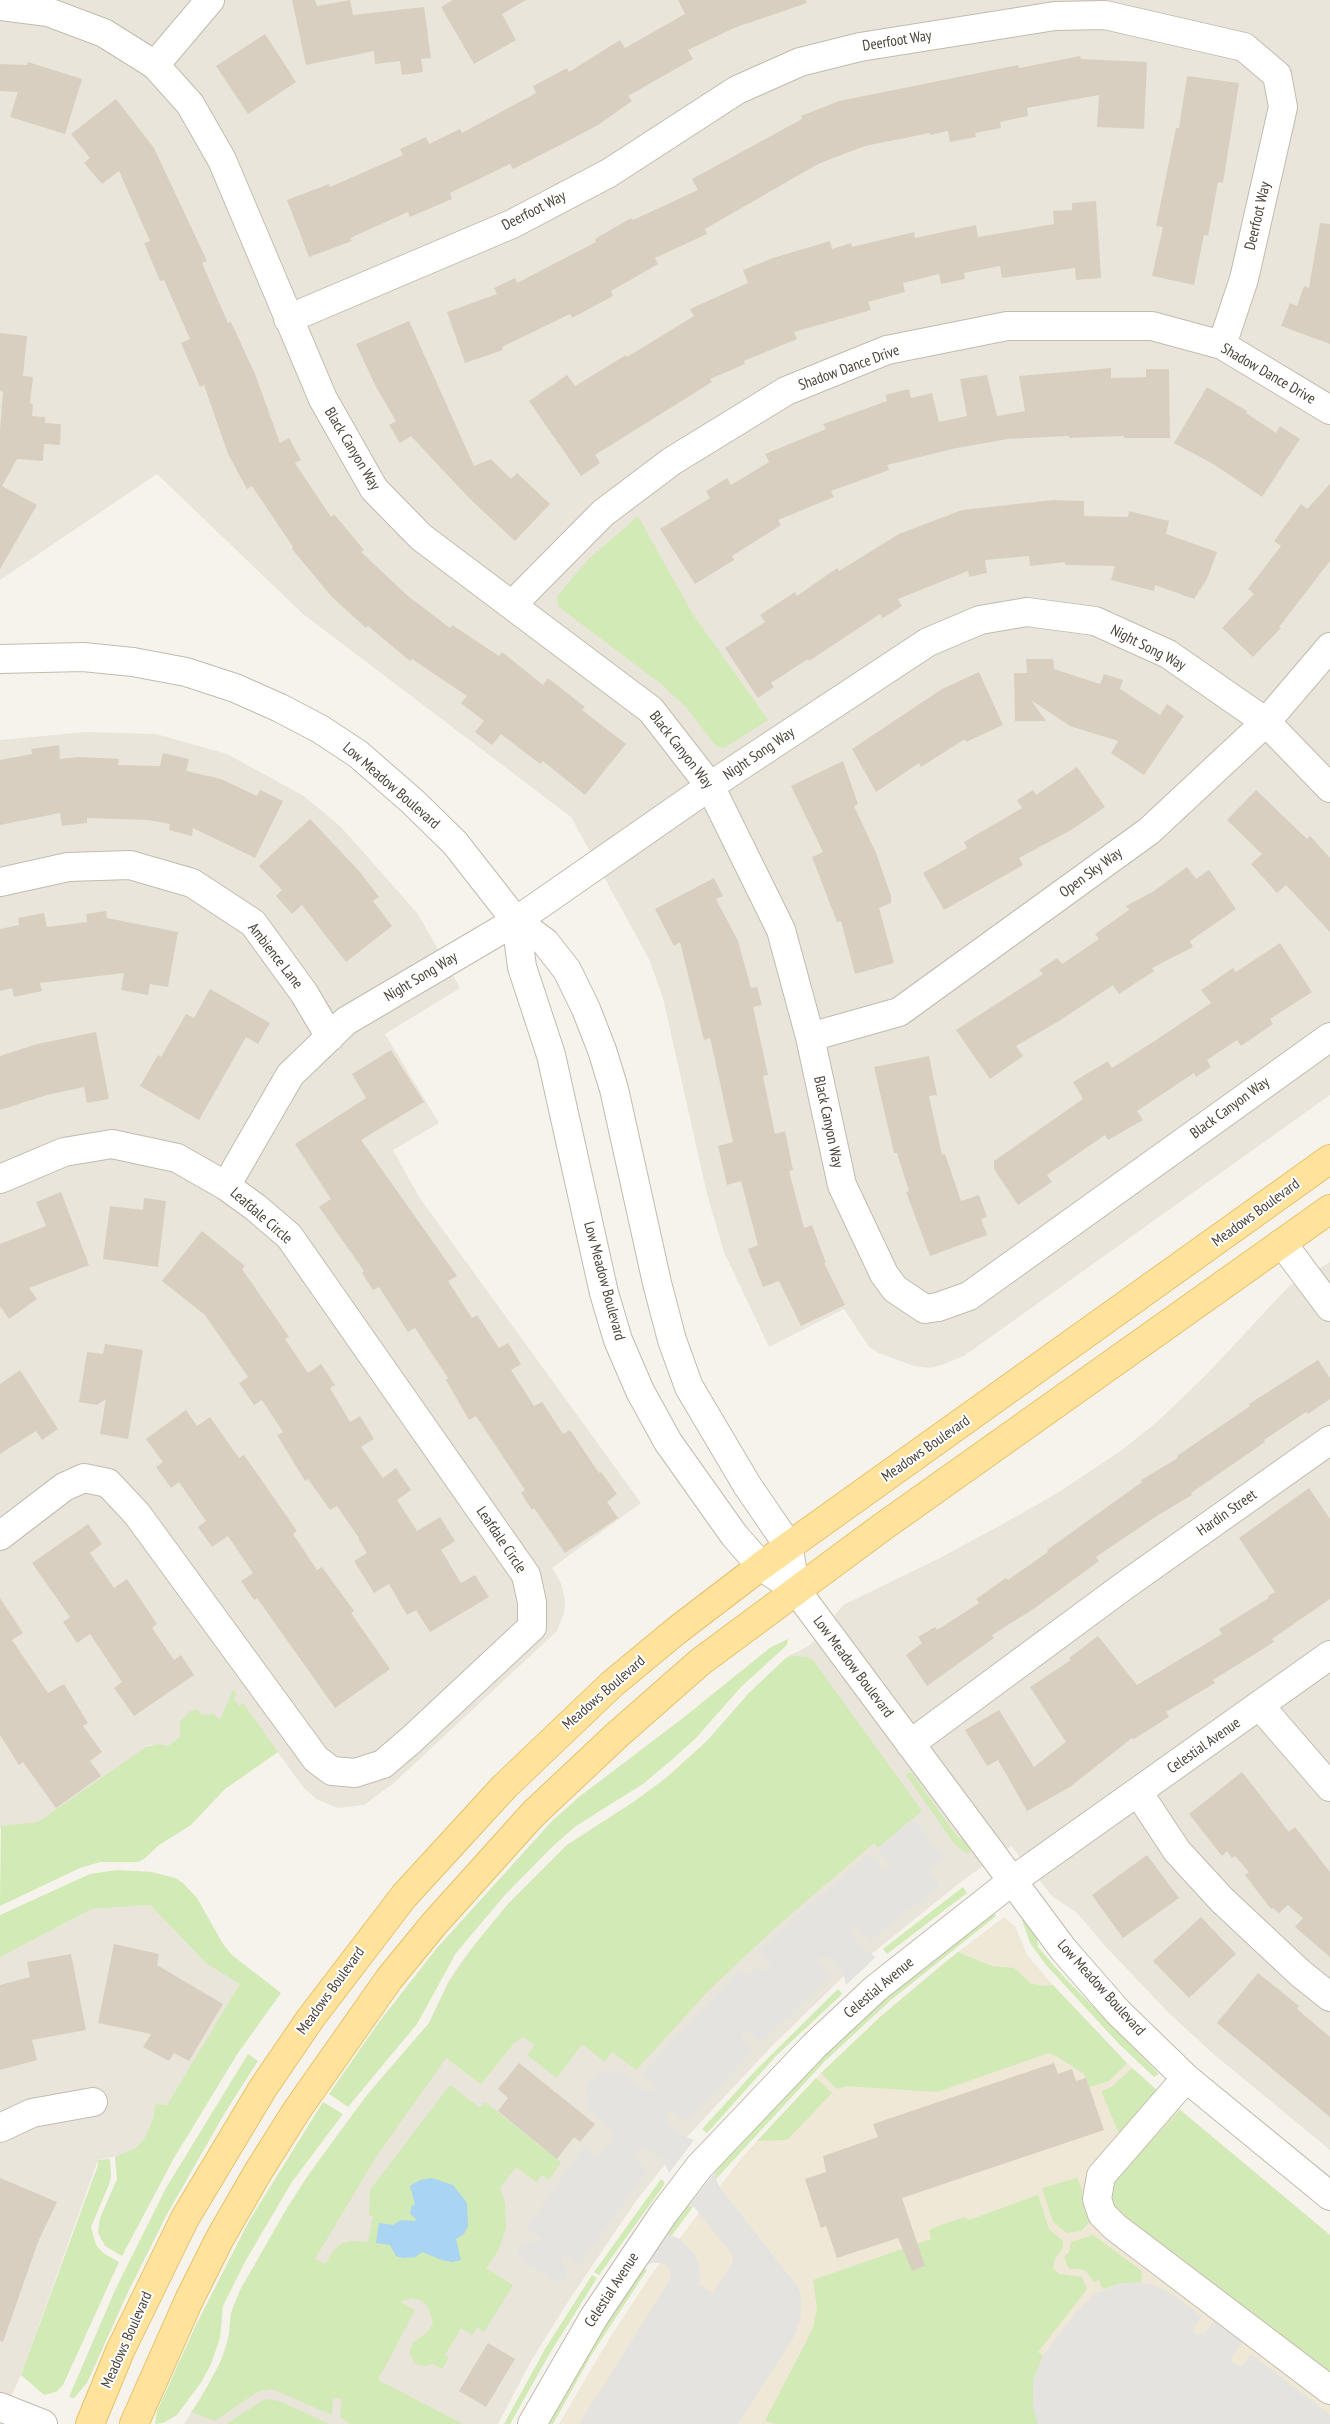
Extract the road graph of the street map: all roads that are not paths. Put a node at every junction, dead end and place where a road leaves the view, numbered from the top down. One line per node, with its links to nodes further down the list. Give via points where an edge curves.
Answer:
1 (210, 0): 3 (street)
2 (0, 6): 3 (street, Black Canyon Way, via 48,12 76,22 104,33)
3 (155, 65): 4 (street, Black Canyon Way, via 190,104 222,160)
4 (288, 319): 5 (street, Deerfoot Way, via 512,224 609,173 737,90 800,62 860,47 1055,16 1106,15 1244,47 1277,75 1283,107 1244,279); 7 (street, Black Canyon Way, via 323,399 374,489 421,537)
5 (1222, 345): 6 (street, Shadow Dance Drive); 7 (street, Shadow Dance Drive, via 1152,326 1007,326 887,350 786,391 672,461 603,513)
6 (1330, 410)
7 (512, 605): 11 (street, Black Canyon Way, via 651,710)
8 (1330, 647): 10 (street, Open Sky Way)
9 (0, 659): 14 (street, Low Meadow Boulevard, via 82,657 133,662 186,672 235,688 280,708 358,754 412,801 455,843)
10 (1266, 722): 11 (street, Night Song Way, via 1168,654 1095,622 1027,612 980,620 928,642); 12 (street, Night Song Way); 16 (street, Open Sky Way, via 1149,831 899,1012)
11 (710, 786): 14 (street, Night Song Way); 16 (street, Black Canyon Way, via 781,930)
12 (1330, 788)
13 (0, 882): 15 (street, Ambience Lane, via 68,867 130,865 192,883 253,923 304,993)
14 (516, 920): 15 (street, Night Song Way, via 346,1021); 26 (street, Low Meadow Boulevard, via 545,942 567,970 586,1009 614,1089 657,1283 689,1387); 27 (street, Low Meadow Boulevard, via 522,967 550,1055 604,1293 618,1340 640,1392 668,1442 734,1535)
15 (330, 1037): 20 (street, Night Song Way, via 290,1075)
16 (810, 1037): 17 (street, Black Canyon Way, via 842,1186 852,1210 895,1289 925,1309 969,1296)
17 (1330, 1037)
18 (1330, 1159): 26 (main road, Meadows Boulevard)
19 (0, 1179): 20 (street, Leafdale Circle, via 64,1152 112,1144 177,1158)
20 (226, 1186): 25 (street, Leafdale Circle, via 289,1236 526,1575 532,1602 532,1627 383,1764 355,1773 332,1771 316,1759 137,1514 108,1483 84,1478 64,1487)
21 (1330, 1209): 22 (main road)
22 (1282, 1243): 23 (street); 28 (main road)
23 (1330, 1307)
24 (1330, 1440): 31 (street, Hardin Street, via 1124,1586)
25 (0, 1536)
26 (788, 1545): 27 (main road, Meadows Boulevard); 28 (street, Low Meadow Boulevard)
27 (761, 1566): 28 (street, Low Meadow Boulevard); 43 (main road, Meadows Boulevard, via 612,1684 559,1734 453,1840 358,1954 263,2088 211,2172 144,2299)
28 (796, 1590): 31 (street, Low Meadow Boulevard); 44 (main road, via 700,1662 586,1763 484,1867 389,1979 258,2172 189,2300)
29 (1330, 1655): 30 (street, Celestial Avenue)
30 (1260, 1706): 32 (street); 33 (street, Celestial Avenue)
31 (910, 1744): 34 (street, Low Meadow Boulevard)
32 (1330, 1787)
33 (1138, 1792): 34 (street, Celestial Avenue); 35 (street, via 1177,1851 1222,1900)
34 (1012, 1881): 36 (street, Low Meadow Boulevard, via 1063,1949 1112,2005); 45 (street, Celestial Avenue, via 868,1995 814,2046 699,2167 645,2238 594,2317)
35 (1330, 1997)
36 (1186, 2078): 39 (street, Low Meadow Boulevard); 40 (street, via 1101,2176 1097,2199 1102,2214)
37 (93, 2102): 38 (street, via 32,2113)
38 (0, 2128)
39 (1330, 2196)
40 (1330, 2390)
41 (0, 2407): 42 (street)
42 (43, 2424)
43 (90, 2424)
44 (134, 2424)
45 (532, 2424)

